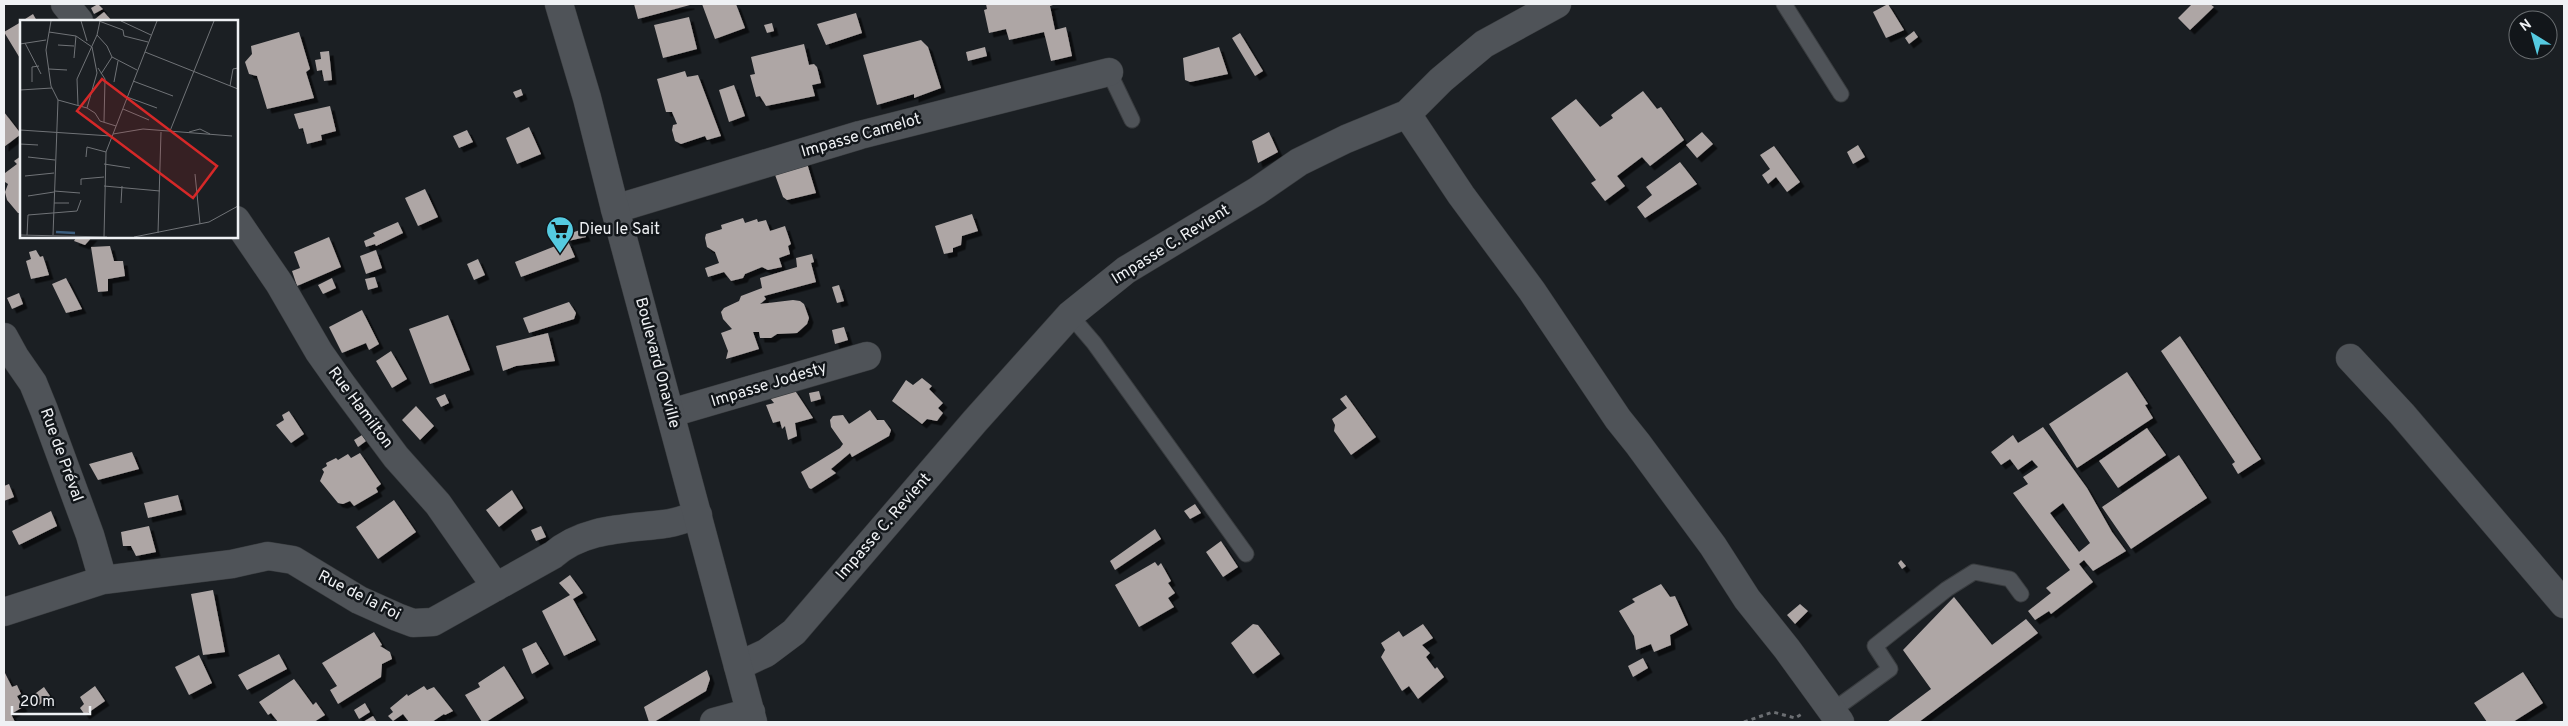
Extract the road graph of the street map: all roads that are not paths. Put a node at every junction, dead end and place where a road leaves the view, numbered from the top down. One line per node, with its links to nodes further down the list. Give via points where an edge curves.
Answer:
1 (65, 4): 6 (street)
2 (559, 4): 11 (street, Boulevard Onaville)
3 (1557, 4): 5 (street, Impasse C. Revient)
4 (1784, 4): 8 (lane)
5 (1526, 11): 9 (street, Impasse C. Revient, via 1441,80)
6 (78, 20)
7 (1109, 72): 10 (lane); 11 (street, Impasse Camelot, via 860,134)
8 (1840, 94)
9 (1407, 114): 13 (street, Impasse C. Revient, via 1299,162 1126,270); 26 (street, via 1618,419)
10 (1132, 120)
11 (615, 209): 17 (street, Boulevard Onaville)
12 (238, 223): 21 (street, Rue Hamilton, via 279,282 342,386 396,457 438,504)
13 (1070, 315): 19 (lane, via 1094,343); 25 (street, Impasse C. Revient, via 794,632 766,653)
14 (4, 337): 20 (street, Rue de Préval, via 33,383 44,410)
15 (867, 356): 17 (street, Impasse Jodesty)
16 (2350, 358): 23 (street)
17 (671, 413): 18 (street, Boulevard Onaville)
18 (698, 515): 21 (street, Rue de la Foi, via 667,524 586,535); 25 (street, Boulevard Onaville)
19 (1246, 554)
20 (103, 580): 21 (street, Rue de la Foi, via 224,565 268,556 285,558 359,600 414,623 433,622); 24 (street, Rue de la Foi)
21 (496, 587)
22 (2021, 594): 26 (lane, via 2010,579 1974,572 1947,589 1875,646 1890,669)
23 (2564, 604)
24 (4, 612)
25 (738, 666): 27 (street, Boulevard Onaville)
26 (1832, 712)
27 (752, 717): 28 (street)
28 (714, 722)

